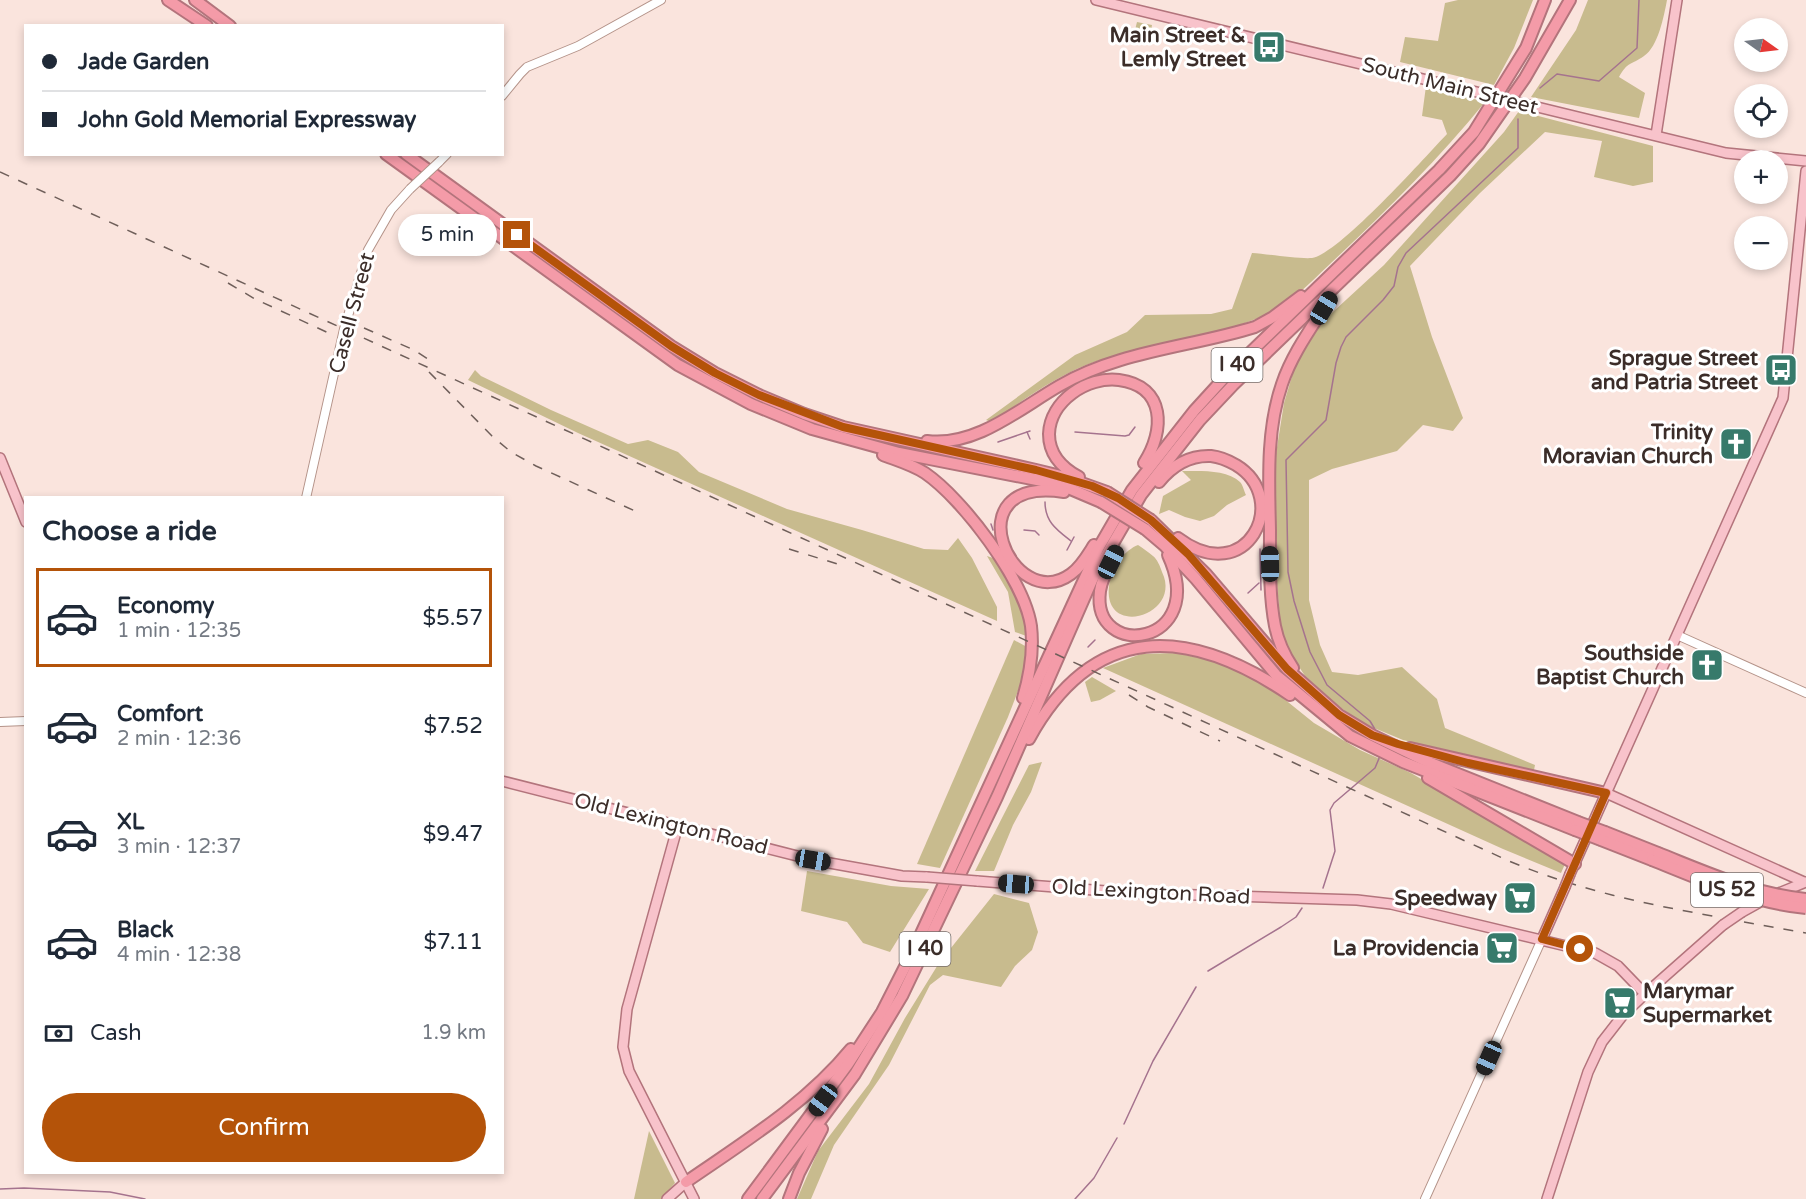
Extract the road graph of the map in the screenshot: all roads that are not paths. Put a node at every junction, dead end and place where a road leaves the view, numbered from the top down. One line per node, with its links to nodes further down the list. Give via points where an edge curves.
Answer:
1 (170, 0): 10 (highway)
2 (195, 0): 11 (highway)
3 (201, 0): 12 (highway)
4 (662, 0): 14 (street, via 578,46 527,68)
5 (1096, 0): 15 (main road, South Main Street, bridge)
6 (1545, 0): 21 (highway, I 40, via 1526,48 1474,132)
7 (1561, 0): 13 (highway, I 40)
8 (1570, 0): 13 (highway)
9 (1677, 0): 15 (main road)
10 (205, 24)
11 (227, 24)
12 (228, 24)
13 (1540, 50): 22 (highway, I 40, via 1479,144)
14 (504, 94)
15 (1656, 135): 19 (main road, South Main Street, via 1726,153)
16 (389, 156): 23 (highway, via 678,365 751,404)
17 (409, 156): 24 (highway, via 618,309 706,368 804,414)
18 (445, 156): 28 (street, Casell Street, bridge, via 391,210 373,237 344,329)
19 (1806, 162)
20 (1806, 171): 34 (main road, via 1783,398)
21 (1355, 253): 24 (highway, via 1255,327 1092,369 1000,423 968,436 931,441); 27 (highway, I 40, via 1225,378 1170,439)
22 (1335, 288): 27 (highway, I 40, via 1207,413); 35 (highway, via 1288,368 1275,412 1269,472 1270,587 1275,629 1286,657)
23 (812, 429): 26 (highway, via 899,453); 40 (highway, via 924,472 949,493 1001,560 1024,603 1033,643 1031,667)
24 (875, 434): 26 (highway, via 1036,470)
25 (0, 458): 29 (main road)
26 (1091, 491): 27 (highway, via 1054,455 1051,421 1061,403 1074,392 1097,382 1120,381 1147,394 1158,419 1155,442 1134,478); 30 (highway, bridge, via 1101,502); 30 (highway, bridge, via 1107,492); 31 (highway, via 1081,497 1048,491 1030,493 1014,500 1000,526 1006,554 1029,576 1042,581 1056,580 1073,573)
27 (1138, 491): 30 (highway, via 1156,486 1180,463 1216,457 1245,471 1256,486 1261,506 1254,535 1226,554 1196,550 1159,523); 31 (highway, I 40); 32 (highway, I 40)
28 (306, 496)
29 (24, 517)
30 (1148, 524): 33 (highway); 35 (highway, via 1188,554)
31 (1107, 532): 40 (highway, I 40)
32 (1118, 536): 33 (highway, via 1117,549 1101,585 1100,603 1109,623 1126,635 1156,630 1173,609 1177,579); 45 (highway, I 40, via 1093,579)
33 (1165, 546): 39 (highway, US 52, via 1276,675)
34 (1677, 635): 36 (street); 44 (main road)
35 (1305, 686): 41 (highway, via 1339,715)
36 (1806, 693)
37 (24, 721): 38 (street)
38 (0, 722)
39 (1340, 729): 42 (highway, US 52); 45 (highway, via 1267,679 1221,657 1169,646 1125,650 1091,665 1057,697)
40 (1013, 732): 55 (highway, I 40)
41 (1398, 747): 44 (highway); 47 (highway, US 52)
42 (1403, 762): 47 (highway, US 52); 49 (highway)
43 (504, 782): 46 (main road, Old Lexington Road)
44 (1606, 793): 49 (main road); 50 (main road)
45 (997, 797): 56 (highway, I 40, via 902,996)
46 (678, 825): 53 (main road, Old Lexington Road, bridge, via 813,860 902,876 1132,893 1369,901); 57 (main road, via 627,1010 623,1047 629,1071)
47 (1577, 826): 48 (highway, US 52, bridge)
48 (1655, 857): 51 (highway, US 52, bridge, via 1771,894); 52 (highway, US 52, bridge, via 1750,897)
49 (1573, 869): 53 (main road, bridge)
50 (1805, 882): 54 (main road, bridge, via 1742,912)
51 (1806, 899)
52 (1806, 908)
53 (1542, 939): 54 (main road, Old Lexington Road, via 1604,957); 63 (street)
54 (1645, 994): 64 (main road, via 1615,1024 1594,1058)
55 (882, 1012): 57 (highway, via 819,1085); 60 (highway, I 40, via 828,1093)
56 (841, 1094): 61 (highway, I 40); 62 (highway)
57 (686, 1182): 58 (main road); 59 (main road)
58 (667, 1199)
59 (694, 1199)
60 (748, 1199)
61 (762, 1199)
62 (789, 1199)
63 (1425, 1199)
64 (1547, 1199)

